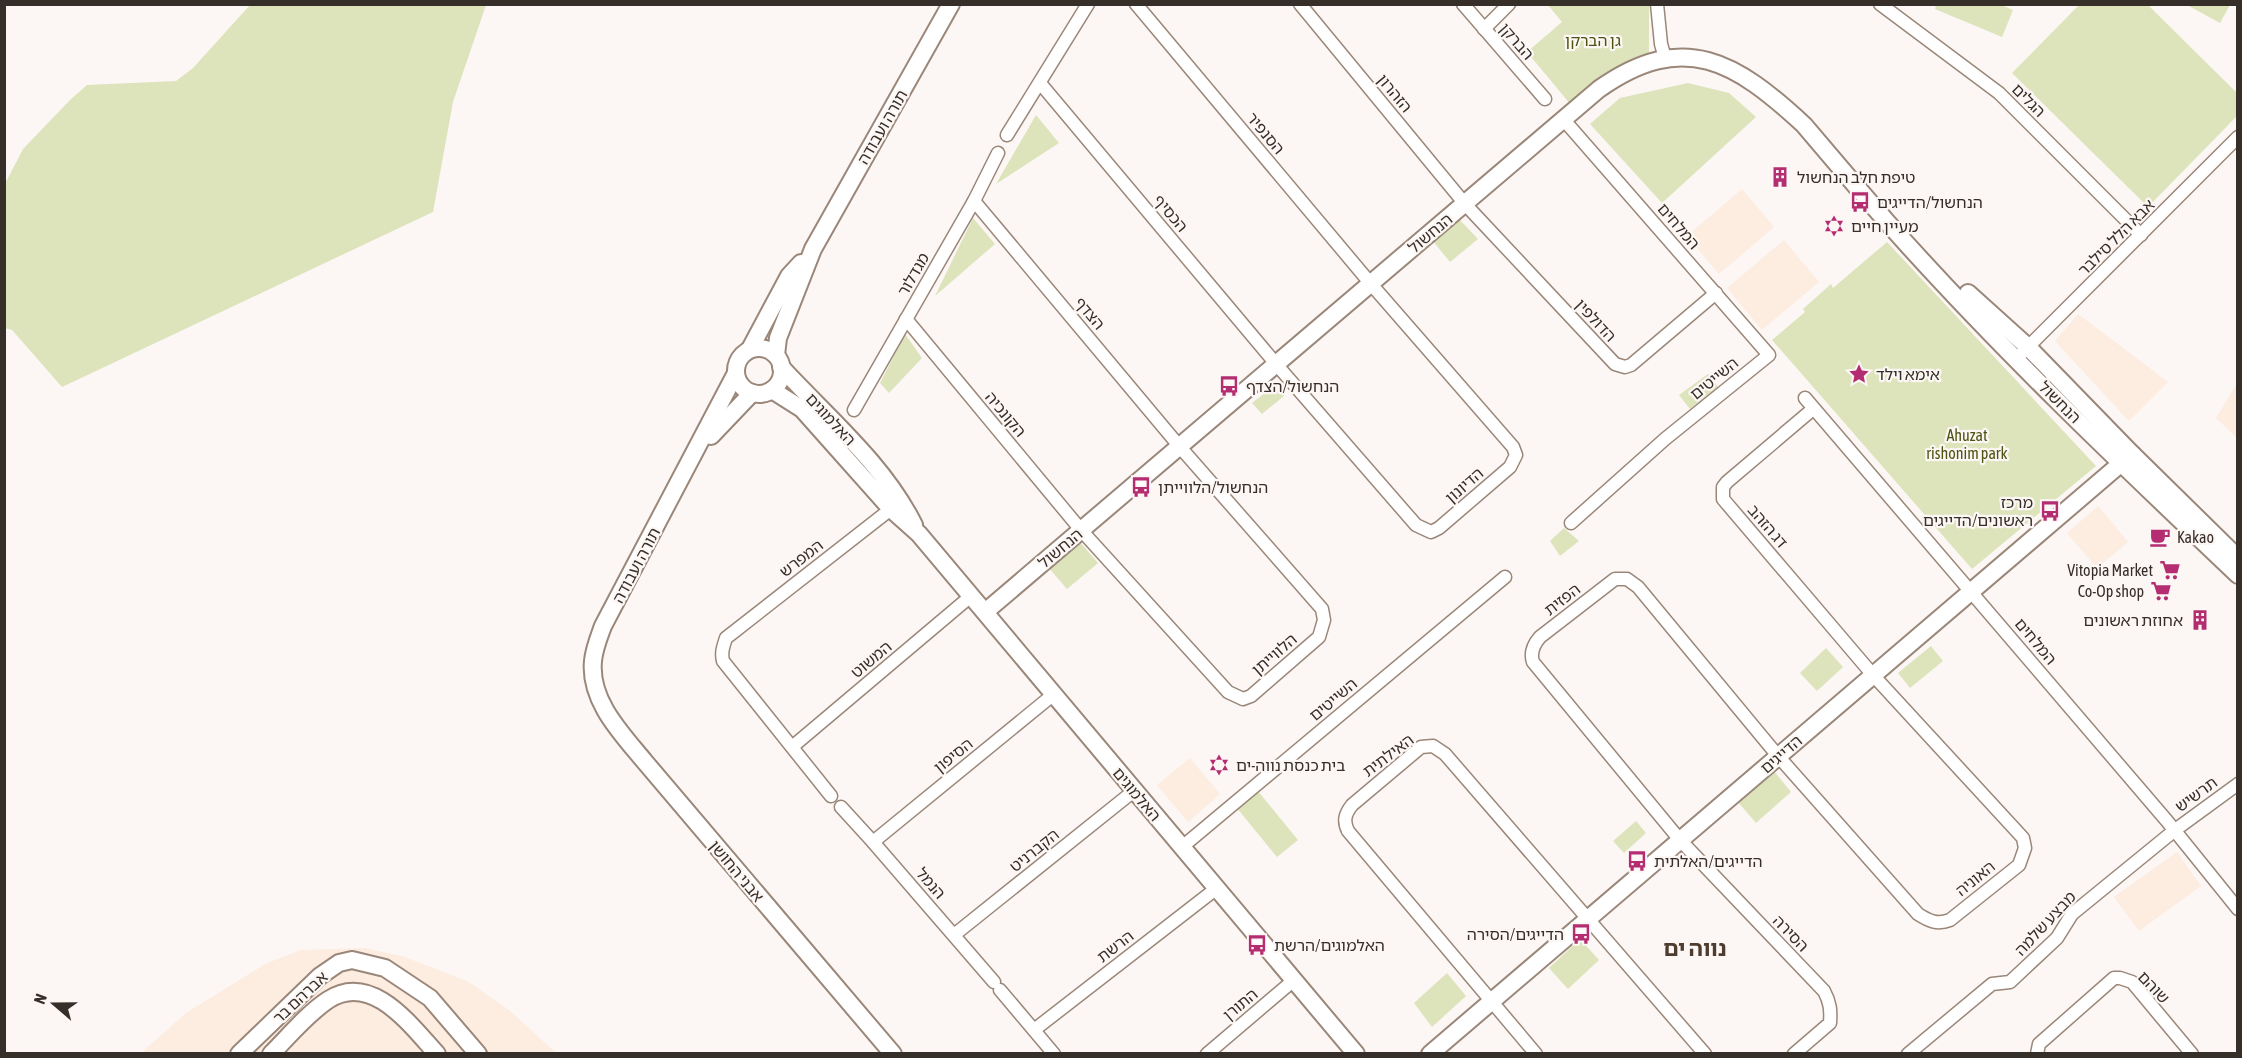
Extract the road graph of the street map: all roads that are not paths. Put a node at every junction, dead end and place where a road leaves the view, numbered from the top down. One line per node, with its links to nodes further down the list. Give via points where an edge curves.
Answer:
1 (951, 4): 20 (street, תורה ועבודה)
2 (1088, 4): 11 (street)
3 (1136, 4): 21 (street, הסנפיר)
4 (1300, 4): 18 (street, הזהרון)
5 (1463, 4): 9 (street, הברקן)
6 (1509, 4): 9 (street)
7 (1657, 4): 10 (street)
8 (1880, 4): 19 (street, הגלים, via 1999,93)
9 (1484, 29): 12 (street, הברקן)
10 (1665, 58): 13 (street, הנחשול, via 1618,76); 25 (street, הנחשול, via 1703,60 1740,74 1788,111 1888,223)
11 (1040, 83): 14 (street); 28 (street, הכסיף)
12 (1545, 99)
13 (1564, 120): 18 (street, הנחשול); 22 (street, המלחים)
14 (1007, 135)
15 (2238, 137): 19 (street, אבא הלל סילבר)
16 (998, 153): 17 (street, מגדלור)
17 (974, 201): 23 (street, מגדלור); 35 (street, הצדף)
18 (1465, 204): 21 (street, הנחשול); 22 (street, הדולפין, via 1620,367 1631,365)
19 (2141, 235): 25 (street, אבא הלל סילבר)
20 (813, 249): 24 (street, תורה ועבודה, via 789,276); 27 (street, תורה ועבודה, via 778,338)
21 (1371, 284): 28 (street, הנחשול); 28 (street, הדיונון, via 1516,455 1510,467 1439,528 1431,532 1416,525)
22 (1716, 293): 26 (street, המלחים)
23 (906, 319): 34 (street, מגדלור); 40 (street, הקונכיה)
24 (750, 350): 27 (street, via 764,348); 29 (street, via 738,360)
25 (2023, 353): 37 (street, הנחשול)
26 (1769, 355): 39 (street, השייטים)
27 (779, 361): 30 (street, via 780,380); 38 (street, האלמוגים, via 843,429)
28 (1276, 364): 35 (street, הנחשול)
29 (735, 375): 31 (street, via 741,386); 36 (street, תורה ועבודה)
30 (772, 390): 31 (street); 38 (street, האלמוגים, via 802,410)
31 (752, 393): 36 (street, תורה ועבודה)
32 (1805, 398): 33 (street, המלחים)
33 (1813, 409): 44 (street, המלחים); 47 (street, דג הזהב, via 1727,482 1721,493)
34 (854, 410)
35 (1180, 447): 40 (street, הנחשול); 40 (street, הלווייתן, via 1322,609 1324,620 1318,637 1251,696 1243,699 1228,692)
36 (695, 455): 48 (street, תורה ועבודה, via 603,626 592,663)
37 (2127, 459): 41 (street, הנחשול); 42 (street, הנחשול); 44 (street, הדייגים)
38 (897, 505): 45 (street, האלמוגים); 50 (street, המפרש, via 726,638 723,661)
39 (1571, 523)
40 (1082, 530): 46 (street, הנחשול)
41 (2238, 558)
42 (2238, 575)
43 (1505, 577): 59 (street, השייטים)
44 (1971, 591): 47 (street, הדייגים); 56 (street, המלחים)
45 (971, 596): 46 (street, האלמוגים); 50 (street, המשוט)
46 (985, 612): 49 (street, האלמוגים)
47 (1873, 675): 51 (street, הדייגים); 51 (street, האוניה, via 2023,838 2025,848 2019,865 1950,920 1941,924 1930,921 1918,914)
48 (595, 681): 71 (street, אבני החושן, via 598,698 612,721)
49 (1054, 694): 53 (street, האלמוגים); 58 (street, הסיפון)
50 (792, 747): 54 (street)
51 (1778, 756): 57 (street, הדייגים); 57 (street, הפזית, via 1633,582 1615,579 1540,637 1535,642 1533,662)
52 (2238, 784): 56 (street, תרשיש)
53 (1135, 790): 59 (street, האלמוגים); 63 (street, הקברניט)
54 (831, 796)
55 (841, 807): 58 (street, הנמל)
56 (2175, 830): 61 (street, המלחים); 79 (street, מבצע שלמה, via 2072,914 2057,938 2010,982 1992,984)
57 (1680, 840): 62 (street, הדייגים); 78 (street, הסירה, via 1829,999 1830,1023)
58 (873, 842): 63 (street, הנמל)
59 (1182, 847): 60 (street, האלמוגים)
60 (1217, 888): 64 (street, האלמוגים); 66 (street, הרשת)
61 (2238, 909)
62 (1587, 919): 65 (street, הדייגים); 65 (street, האילתית, via 1433,746 1421,747 1352,805 1345,818 1348,831); 77 (street)
63 (954, 935): 66 (street, הנמל)
64 (1294, 980): 73 (street, התורן); 74 (street, האלמוגים)
65 (1490, 1002): 75 (street, הדייגים); 76 (street)
66 (1034, 1030): 72 (street, הנמל)
67 (239, 1053): 70 (street, אברהם בר, via 320,976 339,963 352,960 385,968 430,998)
68 (271, 1053): 69 (street, אברהם בר, via 330,998 349,993 375,997 392,1006)
69 (437, 1053)
70 (478, 1053)
71 (893, 1053)
72 (1054, 1053)
73 (1207, 1053)
74 (1356, 1053)
75 (1430, 1053)
76 (1536, 1053)
77 (1705, 1053)
78 (1794, 1053)
79 (1908, 1053)
80 (2037, 1053): 81 (street, שוהם, via 2039,1044 2114,978 2132,982)
81 (2192, 1053)

